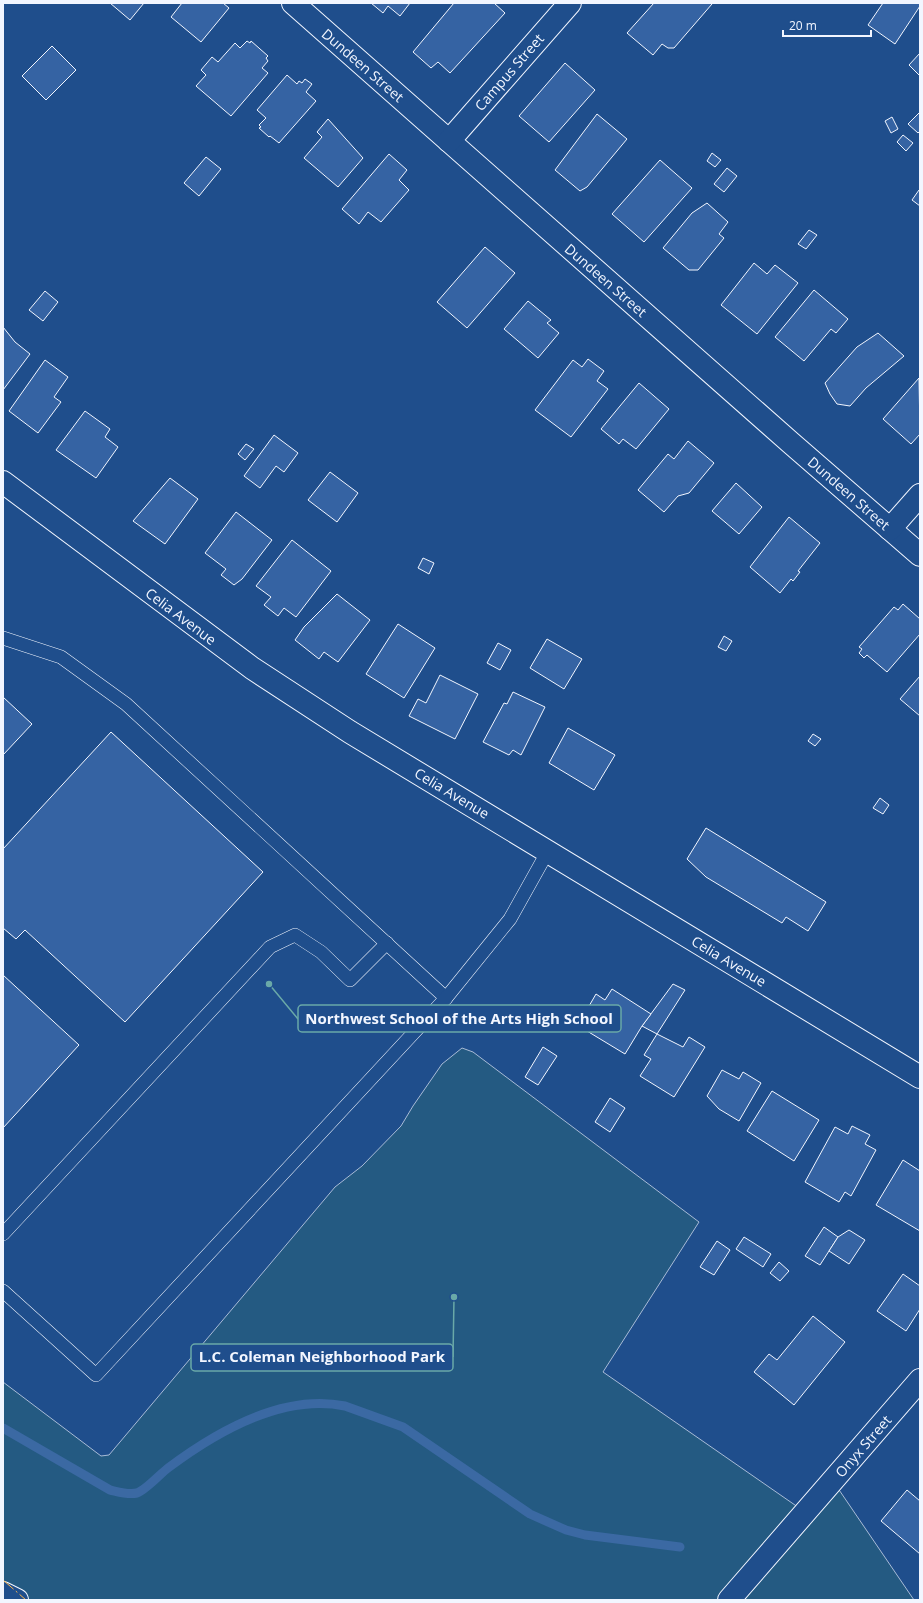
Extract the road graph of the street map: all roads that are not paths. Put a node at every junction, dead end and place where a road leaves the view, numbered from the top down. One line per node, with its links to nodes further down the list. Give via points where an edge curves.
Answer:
1 (293, 3): 3 (street, Dundeen Street)
2 (570, 3): 3 (street, Campus Street)
3 (449, 141): 6 (street, Dundeen Street)
4 (3, 482): 9 (street, Celia Avenue, via 252,668 350,732)
5 (920, 495): 6 (street)
6 (890, 529): 7 (street, Dundeen Street)
7 (920, 555)
8 (3, 638): 10 (lane, via 61,657 126,704)
9 (548, 851): 11 (lane, via 510,919); 12 (street, Celia Avenue)
10 (387, 943): 11 (lane); 13 (lane, via 350,980 321,952 295,935 270,947)
11 (446, 998): 14 (lane, via 96,1375)
12 (920, 1077)
13 (3, 1234)
14 (3, 1291)
15 (920, 1380): 18 (street, Onyx Street)
16 (3, 1593): 17 (street)
17 (17, 1600)
18 (729, 1600)

